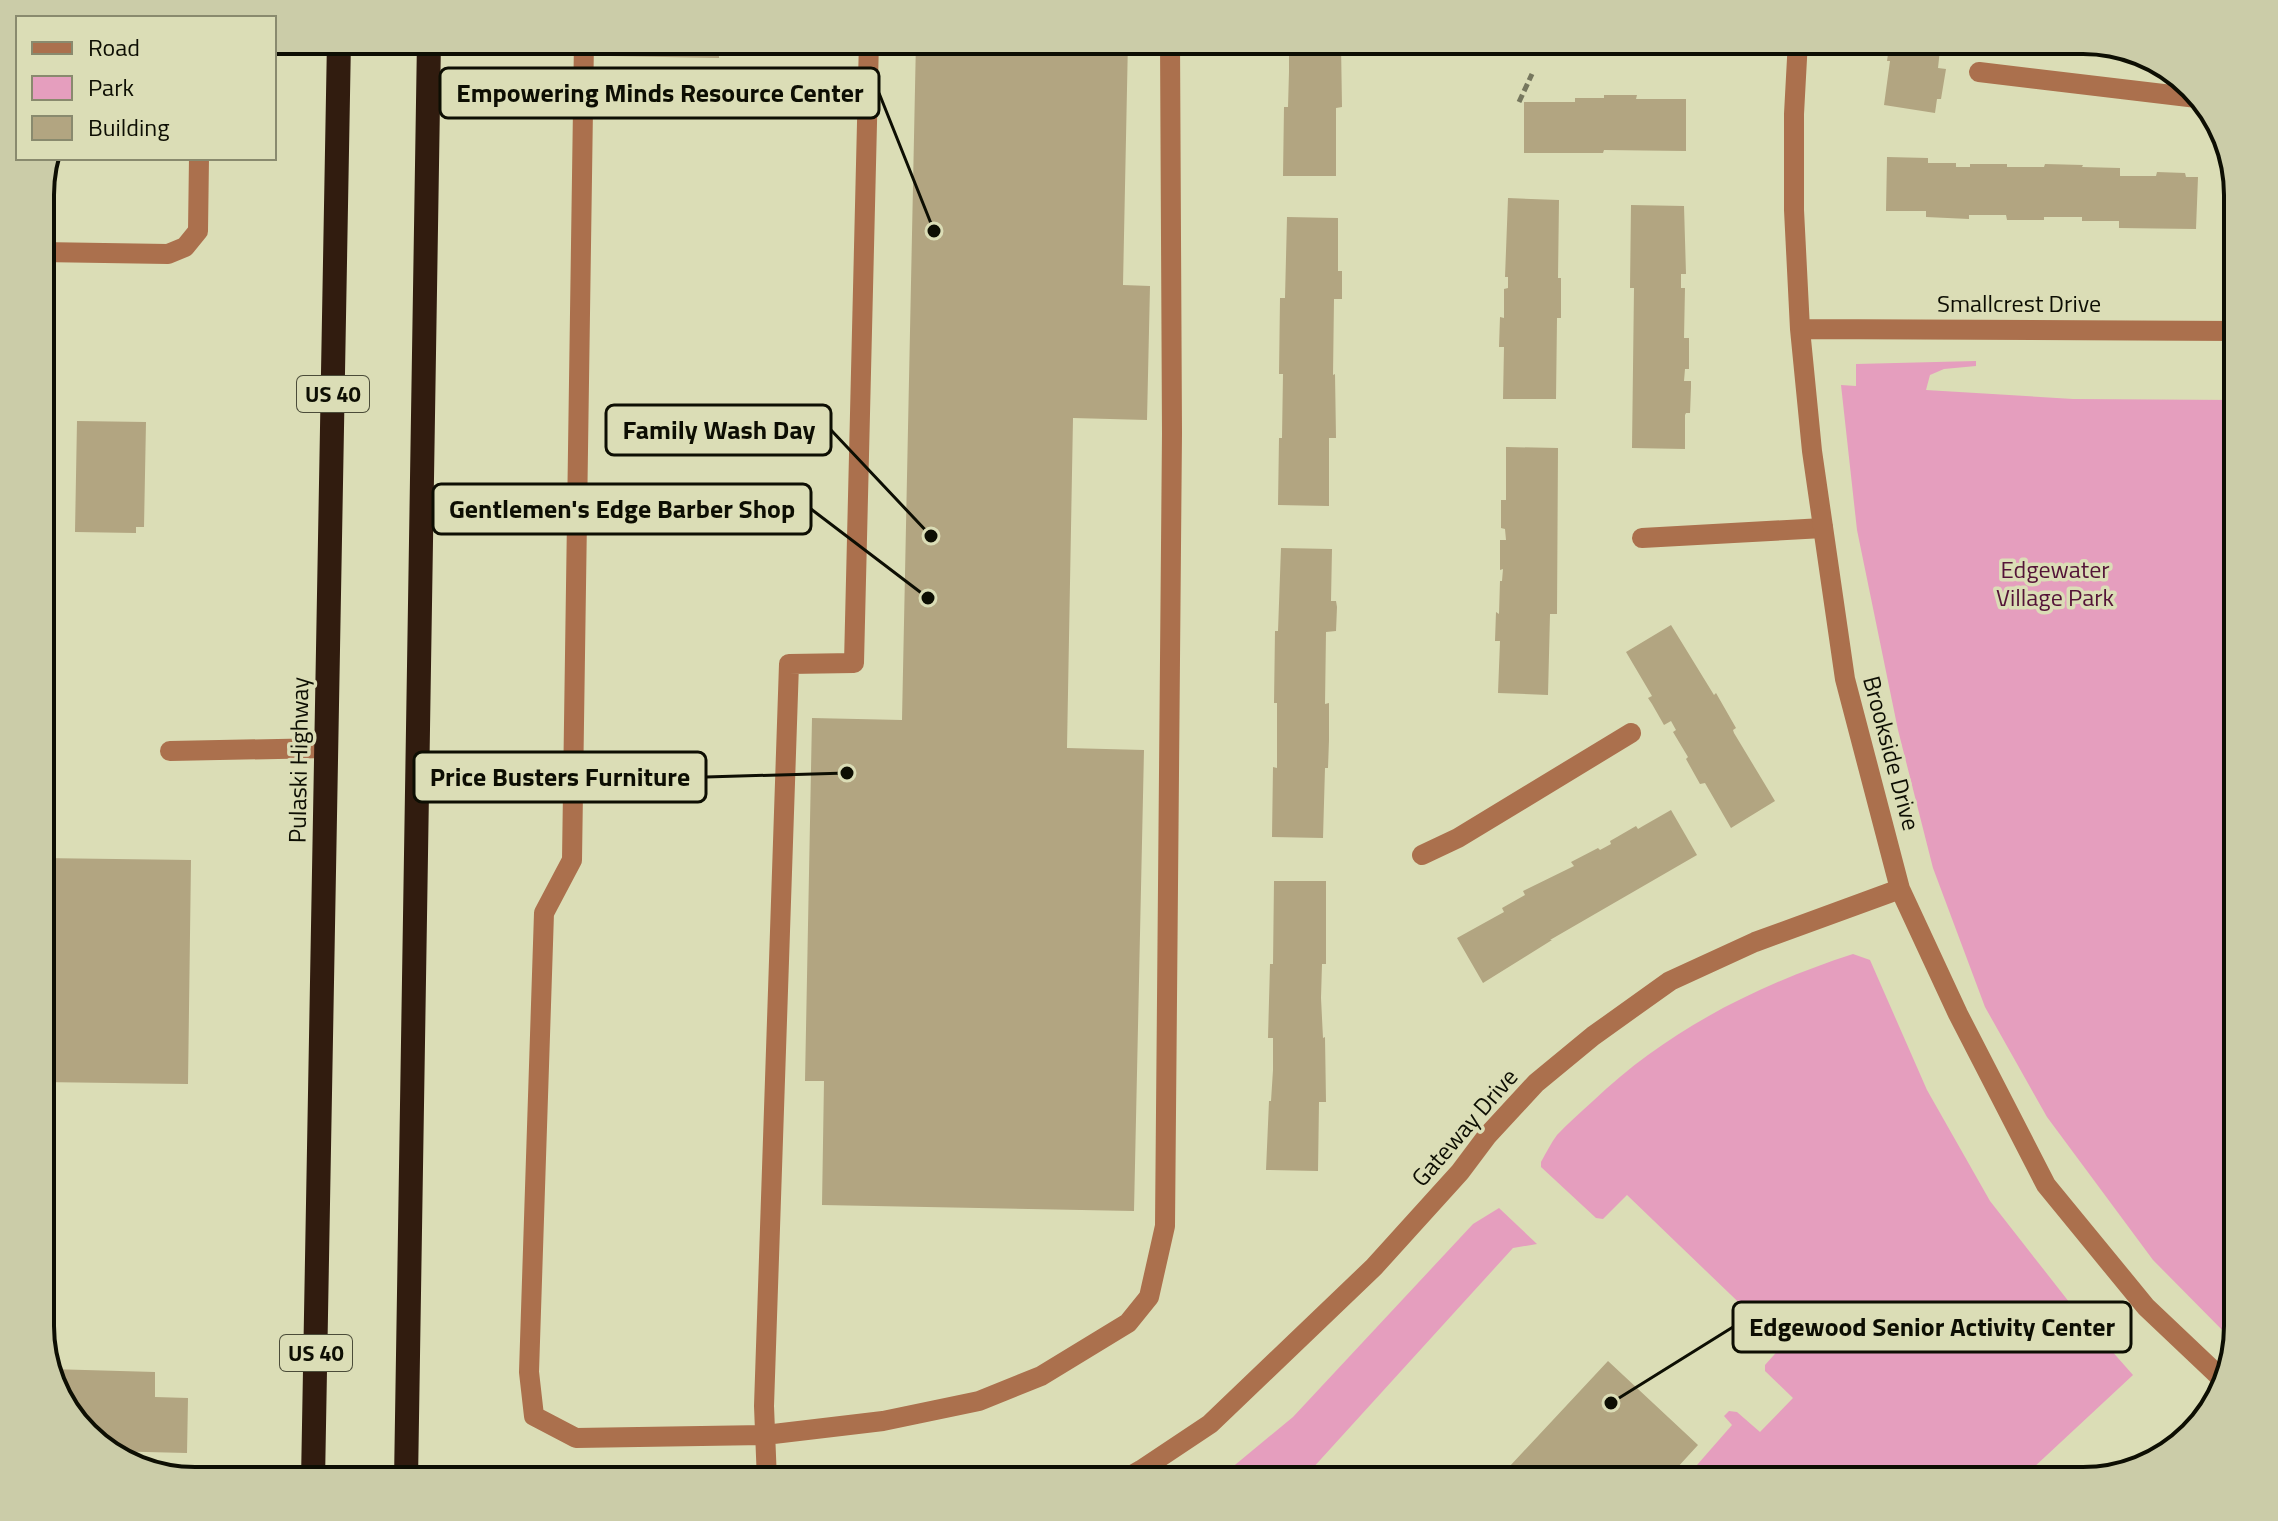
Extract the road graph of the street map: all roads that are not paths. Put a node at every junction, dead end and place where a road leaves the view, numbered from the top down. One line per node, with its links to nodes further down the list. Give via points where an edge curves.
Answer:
1 (339, 54): 16 (highway, Pulaski Highway / US 40)
2 (429, 54): 23 (highway)
3 (584, 54): 21 (street, via 572,860 544,913 529,1372 534,1416 576,1438)
4 (869, 54): 21 (street, via 854,663 789,664)
5 (1170, 54): 21 (street, via 1165,1226 1149,1297 1128,1323 1041,1376 979,1401 883,1421)
6 (1797, 54): 11 (street, Brookside Drive, via 1794,210)
7 (1979, 72): 8 (street)
8 (2183, 96)
9 (199, 160): 10 (street, via 198,231 185,247 168,254)
10 (54, 252)
11 (1800, 329): 12 (street, Smallcrest Drive); 13 (street, Brookside Drive)
12 (2224, 331)
13 (1823, 528): 14 (street); 19 (street, Brookside Drive, via 1845,679)
14 (1642, 538)
15 (1631, 733): 18 (street)
16 (326, 748): 17 (street); 22 (highway, Pulaski Highway / US 40)
17 (170, 751)
18 (1422, 855)
19 (1900, 889): 20 (street, Brookside Drive, via 2046,1185 2146,1307); 25 (street, Gateway Drive, via 1755,942 1670,981 1593,1036 1536,1083 1374,1267 1210,1424)
20 (2216, 1373)
21 (765, 1435): 24 (street)
22 (313, 1467)
23 (406, 1467)
24 (766, 1467)
25 (1146, 1467)

